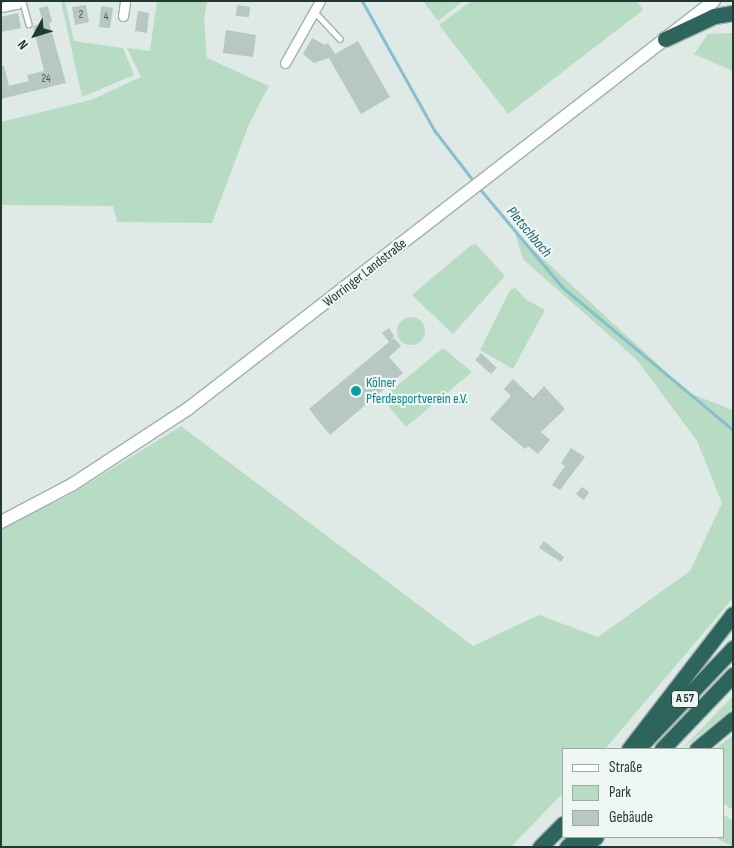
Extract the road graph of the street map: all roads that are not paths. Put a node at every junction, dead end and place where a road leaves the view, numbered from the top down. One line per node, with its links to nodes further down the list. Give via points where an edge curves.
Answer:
1 (125, 1): 8 (street)
2 (320, 1): 6 (street)
3 (714, 1): 11 (main road, Worringer Landstraße)
4 (21, 2): 5 (street); 9 (lane)
5 (1, 7)
6 (314, 11): 10 (lane); 12 (street)
7 (733, 13): 11 (highway, via 714,16)
8 (123, 16)
9 (29, 24)
10 (340, 39)
11 (665, 39): 13 (main road, Worringer Landstraße, via 189,408 73,484)
12 (285, 63)
13 (1, 522)
14 (733, 614): 18 (highway)
15 (733, 648): 19 (highway, A 57)
16 (733, 676): 20 (highway, A 57)
17 (733, 719): 21 (highway)
18 (631, 748)
19 (637, 748)
20 (663, 748)
21 (698, 748)
22 (562, 825): 25 (highway)
23 (576, 838): 26 (highway)
24 (595, 838): 27 (highway)
25 (540, 847)
26 (567, 847)
27 (583, 847)

